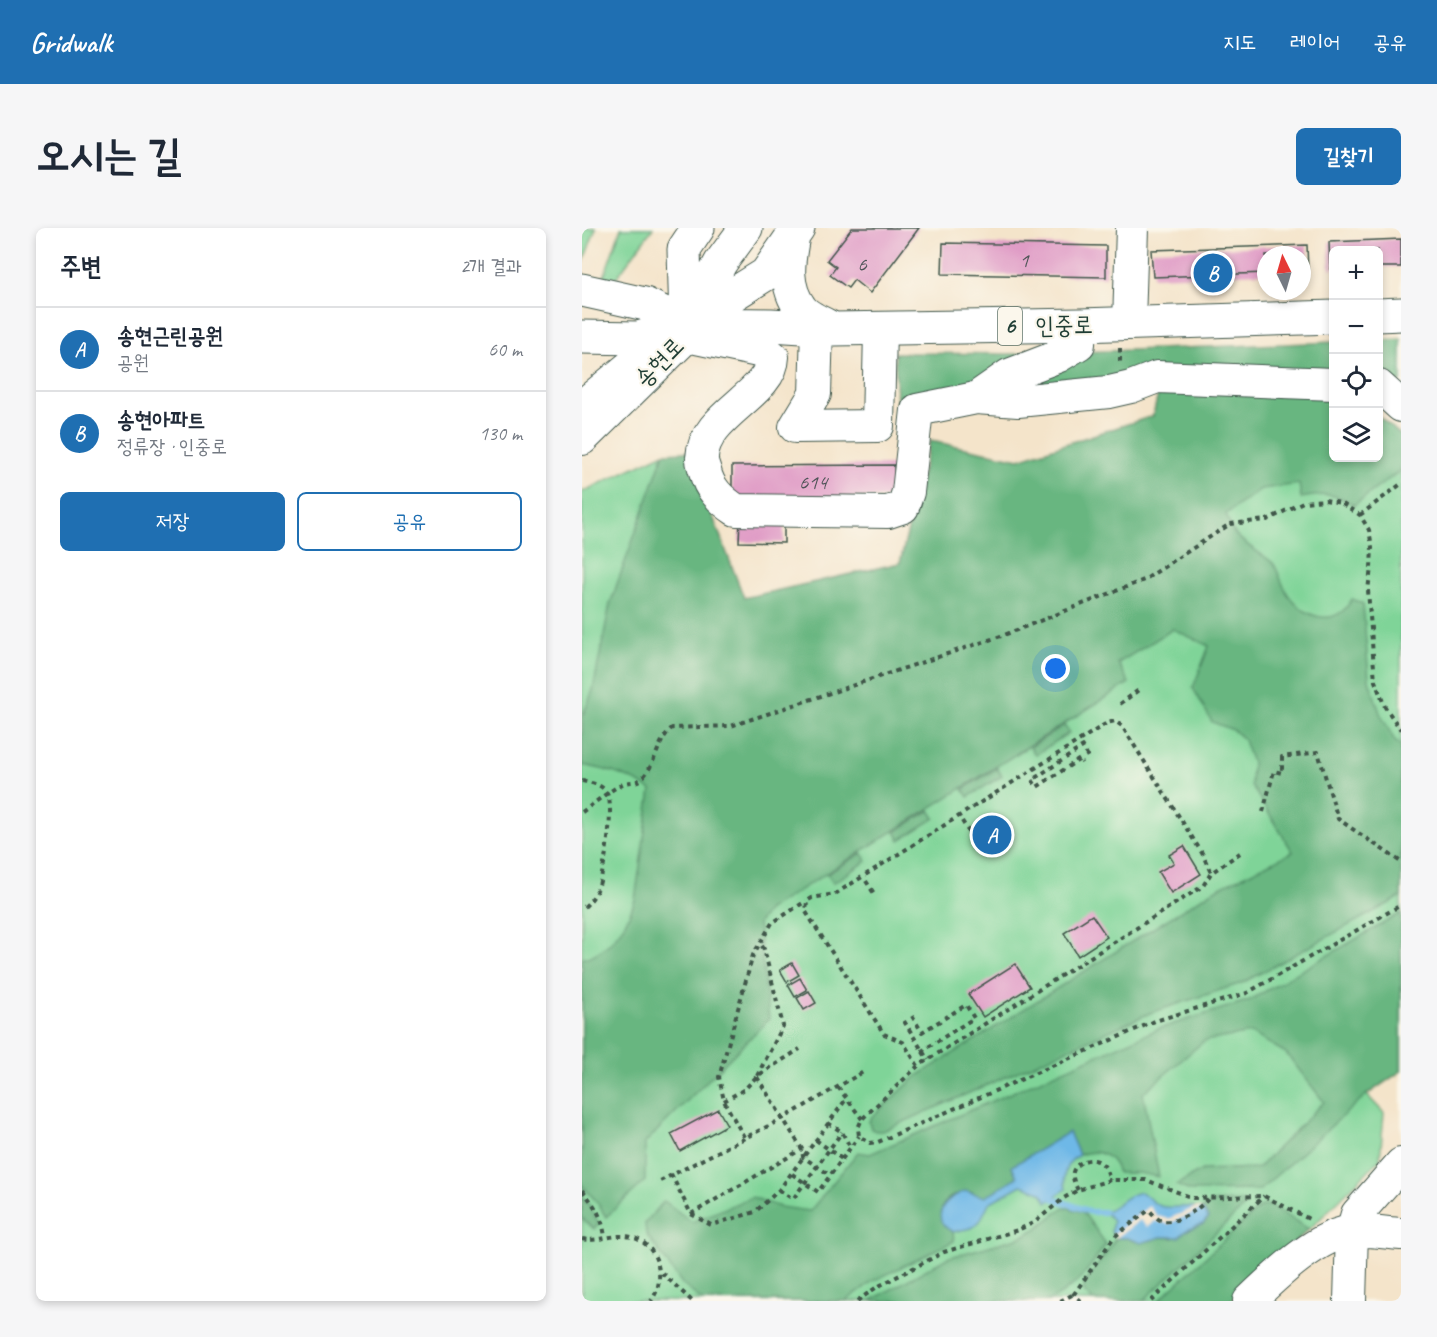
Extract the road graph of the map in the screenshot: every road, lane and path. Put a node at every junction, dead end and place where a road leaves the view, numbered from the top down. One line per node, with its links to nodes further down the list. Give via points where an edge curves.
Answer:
1 (698, 228): 13 (main road, via 684,249)
2 (746, 228): 13 (main road, via 721,262)
3 (1132, 228): 9 (street)
4 (796, 231): 12 (main road, via 787,264 790,286 802,311); 13 (main road, via 766,274)
5 (582, 290): 13 (main road, 인중로 / 6, via 645,304)
6 (1401, 314): 7 (main road)
7 (1383, 315)
8 (1329, 317): 9 (main road, 인중로 / 6)
9 (1129, 323): 10 (main road, 인중로 / 6)
10 (1080, 325): 11 (main road, 인중로 / 6); 19 (street, via 1079,344 1009,375)
11 (880, 328): 12 (main road, 인중로 / 6); 12 (street, via 878,426 795,427 815,394)
12 (826, 329): 13 (main road, 인중로 / 6, via 771,325)
13 (687, 330): 14 (main road, 인중로 / 6, via 638,338); 19 (street, via 773,357 765,379 720,421 702,458 706,478 719,499 736,510 888,512 903,507 917,410); 20 (street, 송현로, via 658,343); 22 (street, 송현로)
14 (582, 337)
15 (1329, 384): 19 (street, via 1157,377 1109,392 1018,401)
16 (1383, 387): 17 (street)
17 (1401, 389)
18 (1383, 390): 21 (street)
19 (976, 398)
20 (582, 406)
21 (1401, 406)
22 (582, 439)
23 (1401, 484): 24 (path)
24 (1360, 515): 27 (path, via 1369,530 1372,547 1368,590 1375,681 1385,707); 33 (path, via 1341,503 1325,500 1303,502 1267,520 1230,524 1144,580 1004,635 731,726 672,728 661,740 655,758 639,782 625,783)
25 (1140, 689): 26 (path)
26 (1120, 704)
27 (1401, 730)
28 (1081, 745): 30 (path)
29 (1074, 750): 31 (path, via 1032,780 1037,787 1080,759)
30 (1089, 759)
31 (1082, 763)
32 (582, 781): 33 (path, via 603,788)
33 (608, 794): 34 (path); 45 (path, via 611,809 600,883)
34 (582, 812)
35 (1263, 812): 39 (path, via 1274,771 1282,773 1282,757 1318,752 1338,819)
36 (962, 820): 37 (path)
37 (970, 834)
38 (1240, 853): 40 (path)
39 (1401, 862)
40 (1211, 873): 43 (path, via 1122,726 1115,722 1107,723 835,894); 51 (path, via 1203,886)
41 (866, 881): 42 (path)
42 (875, 895)
43 (807, 901): 46 (path, via 772,922); 52 (path, via 806,912 884,1034 903,1042)
44 (1401, 905): 62 (path, via 1247,993 1155,1021 878,1142 870,1143)
45 (582, 907)
46 (760, 943): 54 (path, via 783,1026); 57 (path, via 753,955 719,1077)
47 (912, 1016): 50 (path, via 922,1032 966,1005 974,1018)
48 (904, 1022): 50 (path)
49 (800, 1049): 54 (path)
50 (922, 1051): 51 (path)
51 (928, 1060): 52 (path)
52 (918, 1066): 59 (path)
53 (865, 1071): 55 (path)
54 (757, 1077): 57 (path); 58 (path)
55 (838, 1087): 56 (path); 58 (path)
56 (846, 1098): 59 (path); 60 (path)
57 (724, 1101): 63 (path)
58 (782, 1119): 63 (path); 66 (path)
59 (862, 1119): 62 (path)
60 (828, 1123): 61 (path); 64 (path)
61 (842, 1132): 65 (path); 67 (path)
62 (859, 1136): 65 (path)
63 (744, 1137): 73 (path)
64 (816, 1140): 67 (path); 68 (path)
65 (850, 1147): 69 (path)
66 (802, 1149): 68 (path); 83 (path)
67 (829, 1149): 69 (path); 71 (path)
68 (803, 1157): 71 (path); 72 (path)
69 (842, 1159): 74 (path)
70 (1401, 1164): 84 (street, via 1357,1214)
71 (817, 1166): 74 (path); 77 (path)
72 (791, 1173): 77 (path); 78 (path)
73 (671, 1174): 76 (path); 83 (path)
74 (830, 1175): 77 (path, via 818,1192)
75 (1110, 1180): 79 (path); 79 (path, via 1102,1164 1086,1161 1073,1172); 82 (path, via 1146,1180 1193,1198)
76 (660, 1181)
77 (805, 1183): 78 (path, via 793,1199)
78 (779, 1190): 83 (path, via 754,1212 711,1225)
79 (1078, 1190): 92 (path, via 1035,1222 944,1252)
80 (582, 1191): 86 (path, via 603,1220)
81 (1264, 1196): 82 (path); 84 (path, via 1316,1223); 95 (path)
82 (1209, 1198): 89 (path, via 1199,1208 1168,1221 1157,1219 1149,1210 1114,1236)
83 (692, 1214)
84 (1352, 1231): 85 (street); 96 (street, via 1310,1250); 97 (street)
85 (1401, 1234)
86 (605, 1238): 87 (path); 88 (path, via 637,1238 658,1262)
87 (582, 1239)
88 (661, 1273): 90 (path); 91 (path)
89 (1074, 1294): 93 (path); 94 (path)
90 (651, 1301)
91 (693, 1301)
92 (857, 1301)
93 (1060, 1301)
94 (1081, 1301)
95 (1151, 1301)
96 (1249, 1301)
97 (1350, 1301)

